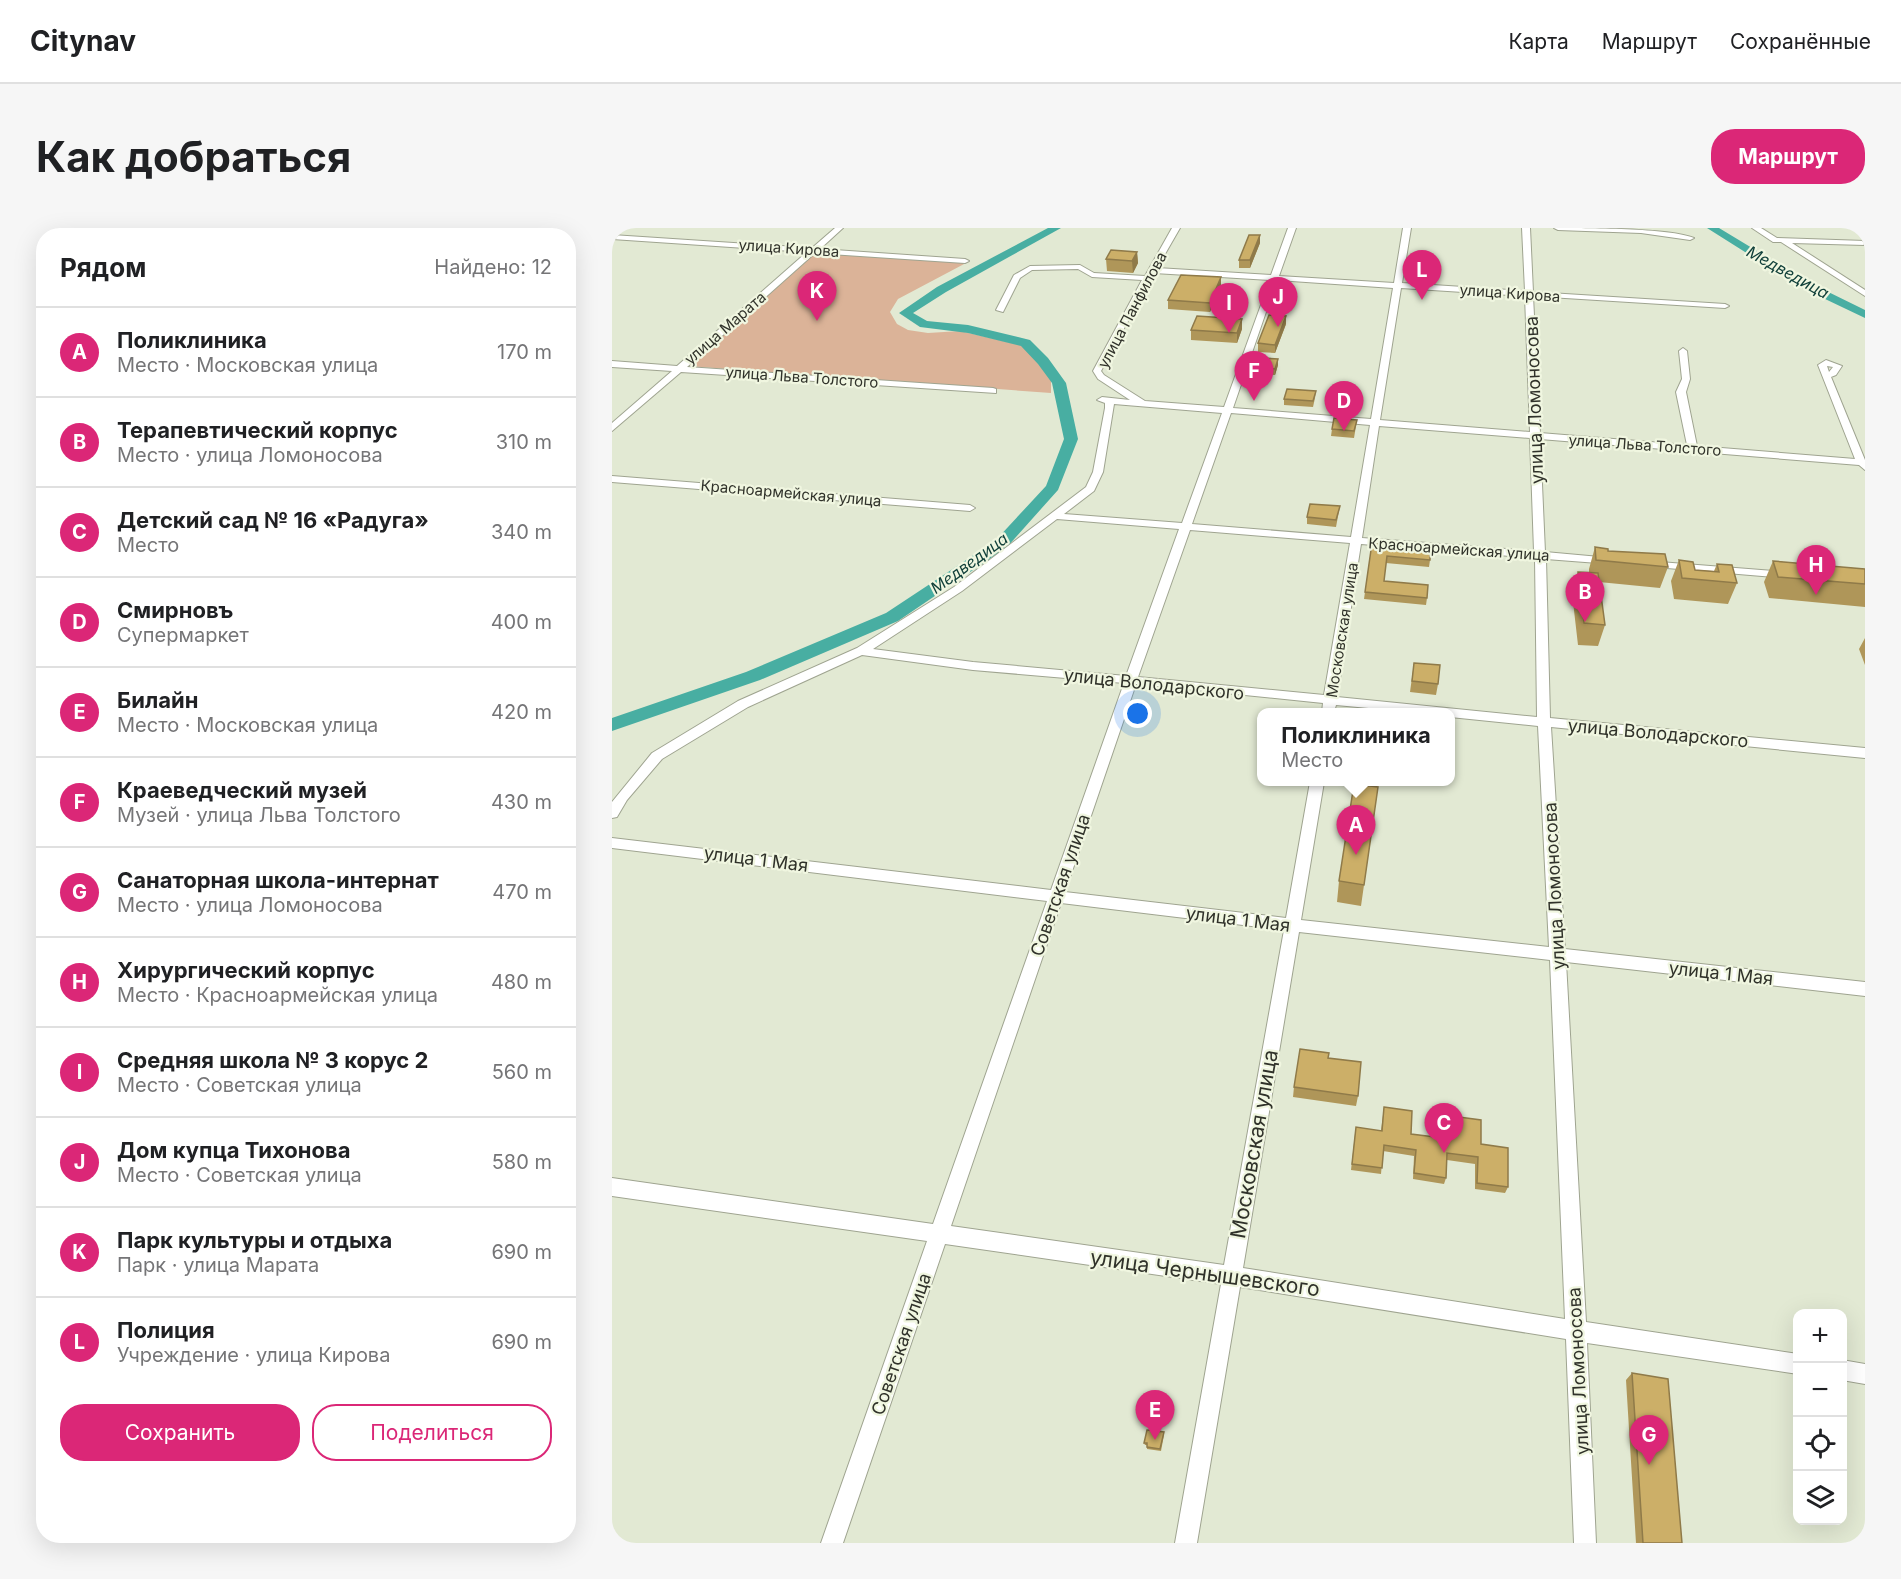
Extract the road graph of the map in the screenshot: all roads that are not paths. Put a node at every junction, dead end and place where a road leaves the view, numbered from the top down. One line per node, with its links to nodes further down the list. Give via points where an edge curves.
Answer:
1 (839, 228): 14 (street, улица Марата)
2 (1176, 228): 16 (street, улица Панфилова)
3 (1292, 228): 17 (street, Советская улица)
4 (1407, 228): 18 (street, Московская улица)
5 (1526, 228): 20 (street, улица Ломоносова)
6 (1558, 228): 10 (street)
7 (1756, 232): 11 (street)
8 (1845, 235): 12 (street)
9 (612, 237): 14 (street, улица Кирова)
10 (1690, 238)
11 (1776, 240): 12 (street); 19 (street, via 1783,240)
12 (1851, 242): 13 (street)
13 (1865, 243)
14 (814, 249): 15 (street, улица Кирова); 25 (street, улица Марата)
15 (965, 261)
16 (1149, 274): 17 (street, улица Кирова); 22 (street, улица Кирова, via 1092,275 1072,266 1030,268 1017,277); 28 (street, улица Панфилова, via 1097,371)
17 (1275, 278): 18 (street, улица Кирова); 29 (street, Советская улица)
18 (1398, 285): 20 (street, улица Кирова); 30 (street, Московская улица)
19 (1865, 294)
20 (1530, 295): 21 (street, улица Кирова); 32 (street, улица Ломоносова)
21 (1725, 306)
22 (1000, 310)
23 (1683, 351): 33 (street, via 1686,379 1681,393)
24 (612, 364): 25 (street, улица Льва Толстого)
25 (680, 368): 27 (street, улица Льва Толстого); 31 (street, улица Марата)
26 (1826, 376): 34 (street)
27 (993, 391)
28 (1145, 404): 29 (street, улица Льва Толстого); 37 (street, улица Льва Толстого, via 1106,401 1110,408 1098,472 1090,489)
29 (1225, 412): 30 (street, улица Льва Толстого); 38 (street, Советская улица)
30 (1376, 423): 32 (street, улица Льва Толстого); 39 (street, Московская улица)
31 (612, 428)
32 (1536, 436): 33 (street, улица Льва Толстого); 40 (street, улица Ломоносова)
33 (1692, 448): 34 (street, улица Льва Толстого)
34 (1864, 464)
35 (612, 479): 36 (street, Красноармейская улица)
36 (970, 508)
37 (1053, 516): 38 (street, Красноармейская улица); 42 (street, via 958,589)
38 (1186, 526): 39 (street, Красноармейская улица); 43 (street, Советская улица)
39 (1357, 541): 40 (street, Красноармейская улица); 44 (street, Московская улица)
40 (1540, 555): 41 (street, Красноармейская улица); 47 (street, улица Ломоносова)
41 (1794, 576)
42 (861, 651): 43 (street, улица Володарского); 50 (street, via 743,704 657,756)
43 (1131, 680): 44 (street, улица Володарского); 52 (street, Советская улица)
44 (1329, 707): 45 (street, улица Володарского)
45 (1349, 708)
46 (1455, 714): 47 (street, улица Володарского)
47 (1544, 723): 48 (street, улица Володарского); 54 (street, улица Ломоносова)
48 (1865, 753)
49 (1316, 786): 53 (street, Московская улица)
50 (612, 813)
51 (612, 843): 52 (street, улица 1 Мая)
52 (1056, 896): 53 (street, улица 1 Мая); 57 (street, Советская улица)
53 (1292, 925): 54 (street, улица 1 Мая); 58 (street, Московская улица)
54 (1557, 955): 55 (street, улица 1 Мая); 59 (street, улица Ломоносова)
55 (1865, 989)
56 (612, 1187): 57 (street, улица Чернышевского)
57 (939, 1234): 58 (street, улица Чернышевского); 63 (street, Советская улица)
58 (1232, 1275): 59 (street, улица Чернышевского); 64 (street, Московская улица)
59 (1575, 1329): 60 (street, улица Чернышевского); 65 (street, улица Ломоносова)
60 (1793, 1363)
61 (1847, 1371): 62 (street)
62 (1865, 1374)
63 (832, 1543)
64 (1186, 1543)
65 (1586, 1543)

